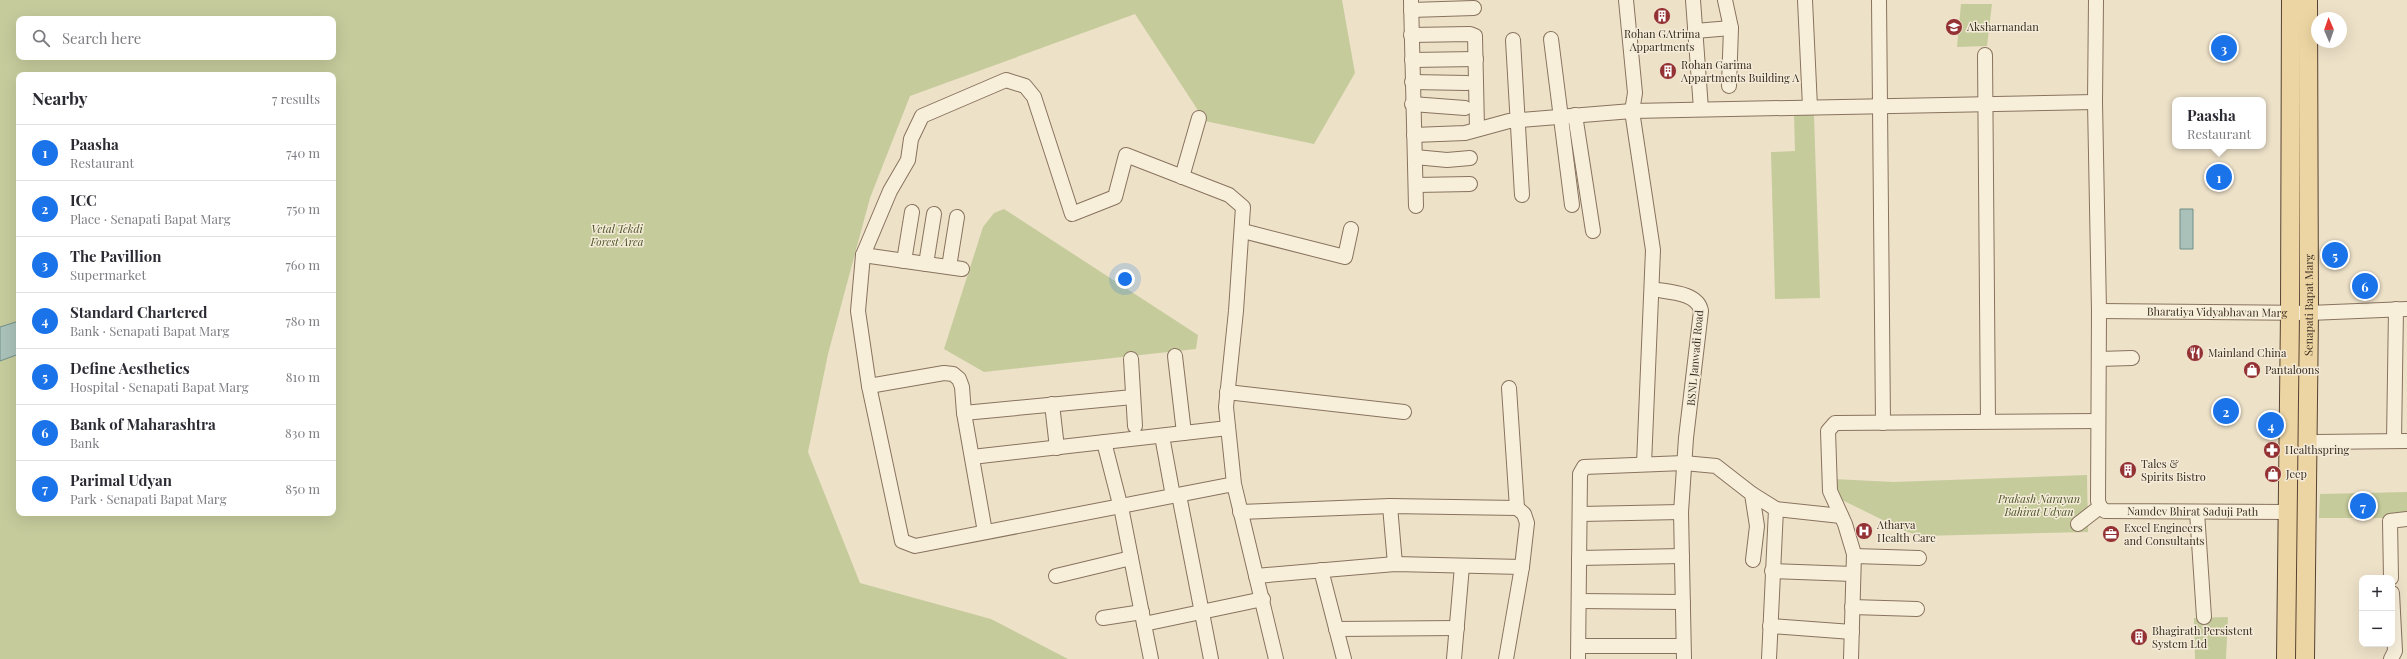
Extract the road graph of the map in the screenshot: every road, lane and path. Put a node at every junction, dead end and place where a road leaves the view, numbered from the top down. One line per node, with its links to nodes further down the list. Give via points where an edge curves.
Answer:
1 (1626, 0): 29 (street, via 1635,93)
2 (1693, 0): 12 (street)
3 (1725, 0): 11 (street)
4 (1804, 0): 27 (street)
5 (1879, 0): 25 (street)
6 (2096, 0): 22 (street)
7 (2291, 0): 56 (main road, Senapati Bapat Marg)
8 (2308, 0): 57 (main road, Senapati Bapat Marg)
9 (1411, 5): 10 (street); 13 (street)
10 (1474, 8)
11 (1732, 28): 12 (street); 21 (street)
12 (1695, 31): 28 (street)
13 (1411, 35): 17 (street, via 1474,35); 18 (street)
14 (1551, 39): 31 (street)
15 (1513, 40): 33 (street)
16 (1986, 55): 24 (street)
17 (1476, 59): 18 (street); 34 (street)
18 (1412, 60): 19 (street)
19 (1412, 82): 20 (street); 23 (street)
20 (1467, 83)
21 (1729, 86)
22 (2095, 102): 24 (street); 55 (street)
23 (1412, 104): 26 (street); 35 (street)
24 (1987, 104): 25 (street); 71 (street)
25 (1881, 106): 27 (street); 70 (street)
26 (1465, 108)
27 (1810, 108): 28 (street)
28 (1701, 109): 29 (street)
29 (1632, 111): 30 (street); 53 (street, via 1653,250)
30 (1575, 115): 31 (street); 49 (street)
31 (1560, 117): 33 (street); 42 (street)
32 (1199, 118): 38 (street)
33 (1518, 120): 34 (street); 41 (street)
34 (1477, 130): 35 (street, via 1465,133)
35 (1414, 135): 36 (street)
36 (1415, 157): 37 (street, via 1447,160); 40 (street)
37 (1470, 158)
38 (1182, 177): 48 (street, via 1229,195 1240,202 1244,212); 50 (street, via 1126,155 1115,197 1072,214 1034,97 1024,86 1006,80 922,116 911,139 908,160 890,191)
39 (1470, 184): 40 (street)
40 (1416, 185): 43 (street)
41 (1522, 195)
42 (1572, 204)
43 (1416, 206)
44 (912, 212): 51 (street)
45 (934, 214): 52 (street)
46 (957, 217): 52 (street, via 955,268)
47 (1351, 229): 48 (street, via 1345,257)
48 (1243, 231): 64 (street)
49 (1594, 231)
50 (863, 255): 51 (street); 62 (street, via 858,311)
51 (904, 261): 52 (street)
52 (926, 264)
53 (1652, 289): 81 (street, BSNL Janwadi Road, via 1691,297 1700,306); 82 (street)
54 (2402, 309): 57 (street, Bharatiya Vidyabhavan Marg); 76 (street)
55 (2099, 311): 56 (street, Bharatiya Vidyabhavan Marg); 61 (street)
56 (2290, 313): 57 (street, Bharatiya Vidyabhavan Marg); 94 (main road, Senapati Bapat Marg)
57 (2309, 313): 141 (main road, Senapati Bapat Marg)
58 (1176, 356): 74 (street)
59 (2132, 358): 61 (street)
60 (1132, 359): 65 (street)
61 (2099, 359): 69 (street)
62 (869, 386): 68 (street, via 944,373 953,374 959,379 962,387); 99 (street, via 902,541 915,546)
63 (1509, 388): 88 (street)
64 (1227, 392): 67 (street); 73 (street)
65 (1133, 397): 66 (street); 72 (street)
66 (1052, 404): 68 (street); 79 (street)
67 (1404, 412)
68 (964, 413): 80 (street)
69 (2098, 421): 71 (street); 89 (street)
70 (1883, 422): 71 (street); 96 (street, via 1835,423 1828,431 1830,491)
71 (1988, 422)
72 (1135, 426)
73 (1228, 428): 74 (street); 83 (street)
74 (1184, 433): 75 (street)
75 (1162, 436): 77 (street); 85 (street)
76 (2401, 441): 78 (street)
77 (1104, 442): 79 (street); 86 (street)
78 (2314, 442)
79 (1057, 448): 80 (street)
80 (972, 458): 99 (street)
81 (1684, 463): 82 (street); 84 (street, via 1716,466); 92 (street)
82 (1644, 464): 95 (street, via 1584,467 1580,471)
83 (1234, 484): 85 (street); 91 (street)
84 (1752, 494): 90 (street); 105 (street, via 1757,526)
85 (1176, 495): 86 (street); 121 (street)
86 (1120, 505): 99 (street); 102 (street)
87 (1390, 506): 88 (street); 91 (street); 106 (street)
88 (1517, 508): 108 (street, via 1526,520)
89 (2100, 508): 93 (street, Namdev Bhirat Saduji Path, via 2105,511); 98 (street)
90 (1776, 509): 96 (street); 110 (street)
91 (1240, 512): 114 (street)
92 (1681, 512): 95 (street); 100 (street)
93 (2197, 512): 94 (street, Namdev Bhirat Saduji Path); 122 (street)
94 (2287, 512): 140 (main road, Senapati Bapat Marg)
95 (1580, 514): 103 (street)
96 (1841, 516): 101 (street)
97 (2407, 519): 112 (street, via 2390,521)
98 (2078, 524)
99 (985, 532)
100 (1682, 556): 103 (street); 117 (street)
101 (1854, 556): 104 (street); 111 (street)
102 (1131, 558): 113 (street); 124 (street)
103 (1579, 558): 116 (street)
104 (1919, 558)
105 (1753, 560)
106 (1395, 564): 107 (street); 109 (street)
107 (1462, 566): 108 (street); 126 (street)
108 (1522, 566): 137 (street)
109 (1321, 570): 114 (street); 127 (street)
110 (1772, 571): 111 (street); 125 (street)
111 (1853, 574): 118 (street)
112 (2391, 575)
113 (1056, 576)
114 (1256, 576): 115 (street)
115 (1263, 599): 121 (street); 134 (street)
116 (1579, 601): 117 (street); 130 (street)
117 (1683, 602): 129 (street)
118 (1852, 607): 119 (street); 128 (street)
119 (1916, 609)
120 (2394, 611): 131 (street)
121 (1203, 612): 124 (street); 133 (street)
122 (2204, 617)
123 (1103, 618): 124 (street)
124 (1143, 618): 132 (street)
125 (1770, 626): 128 (street); 138 (street)
126 (1457, 628): 127 (street); 136 (street)
127 (1336, 629): 135 (street)
128 (1852, 632): 139 (street)
129 (1683, 652): 130 (street)
130 (1579, 653)
131 (2398, 654)
132 (1151, 659)
133 (1211, 659)
134 (1276, 659)
135 (1344, 659)
136 (1454, 659)
137 (1506, 659)
138 (1769, 659)
139 (1851, 659)
140 (2286, 659)
141 (2305, 659)

